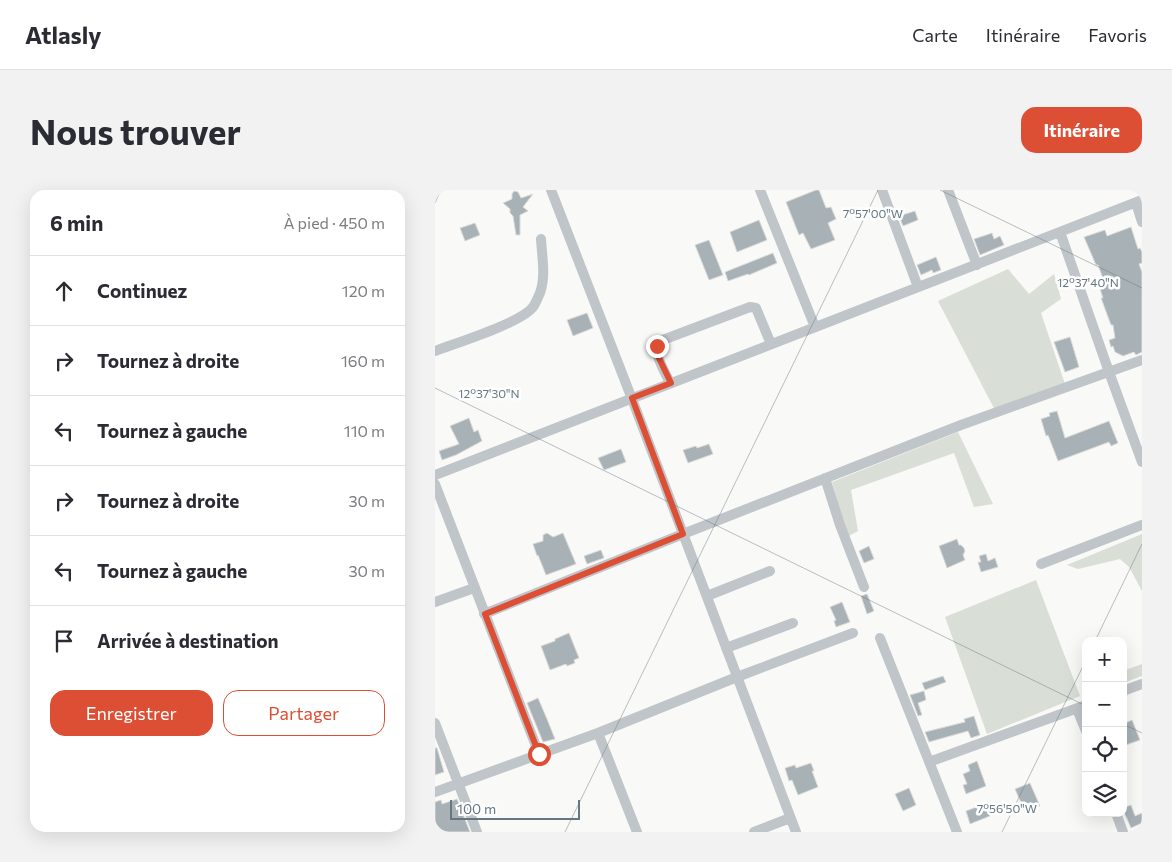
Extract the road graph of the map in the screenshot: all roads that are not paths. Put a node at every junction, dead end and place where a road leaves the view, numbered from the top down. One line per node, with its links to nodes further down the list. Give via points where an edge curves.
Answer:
1 (551, 190): 17 (street)
2 (760, 190): 11 (street)
3 (882, 190): 10 (street)
4 (948, 190): 9 (street)
5 (1139, 202): 6 (street); 7 (street)
6 (1142, 222)
7 (1060, 232): 9 (street); 15 (street)
8 (541, 239): 13 (street, via 543,279 533,308 506,324)
9 (977, 265): 10 (street)
10 (918, 287): 11 (street)
11 (815, 328): 12 (street)
12 (771, 344): 16 (street); 16 (street, via 756,308 750,306 660,341 657,354)
13 (435, 350)
14 (1142, 360): 15 (street)
15 (1109, 372): 18 (street); 20 (street)
16 (671, 383): 17 (street)
17 (632, 398): 19 (street); 23 (street)
18 (1142, 462)
19 (435, 475)
20 (825, 478): 23 (street); 26 (street)
21 (435, 484): 27 (street)
22 (1142, 524): 24 (street)
23 (683, 534): 28 (street); 30 (street)
24 (1041, 564)
25 (770, 571): 28 (street)
26 (864, 587)
27 (474, 588): 29 (street); 30 (street)
28 (707, 596): 34 (street)
29 (435, 602)
30 (485, 614): 41 (street)
31 (793, 623): 34 (street)
32 (853, 633): 35 (street)
33 (880, 638): 42 (street)
34 (726, 648): 35 (street)
35 (737, 677): 40 (street); 46 (street)
36 (1142, 684): 37 (street)
37 (1127, 690)
38 (1082, 707): 42 (street)
39 (435, 723): 43 (street)
40 (598, 733): 41 (street); 48 (street)
41 (539, 754): 43 (street)
42 (929, 762): 51 (street)
43 (458, 784): 44 (street); 47 (street)
44 (435, 792)
45 (1117, 817): 52 (street)
46 (790, 818): 49 (street); 50 (street)
47 (477, 832)
48 (637, 832)
49 (754, 832)
50 (796, 832)
51 (957, 832)
52 (1123, 832)

